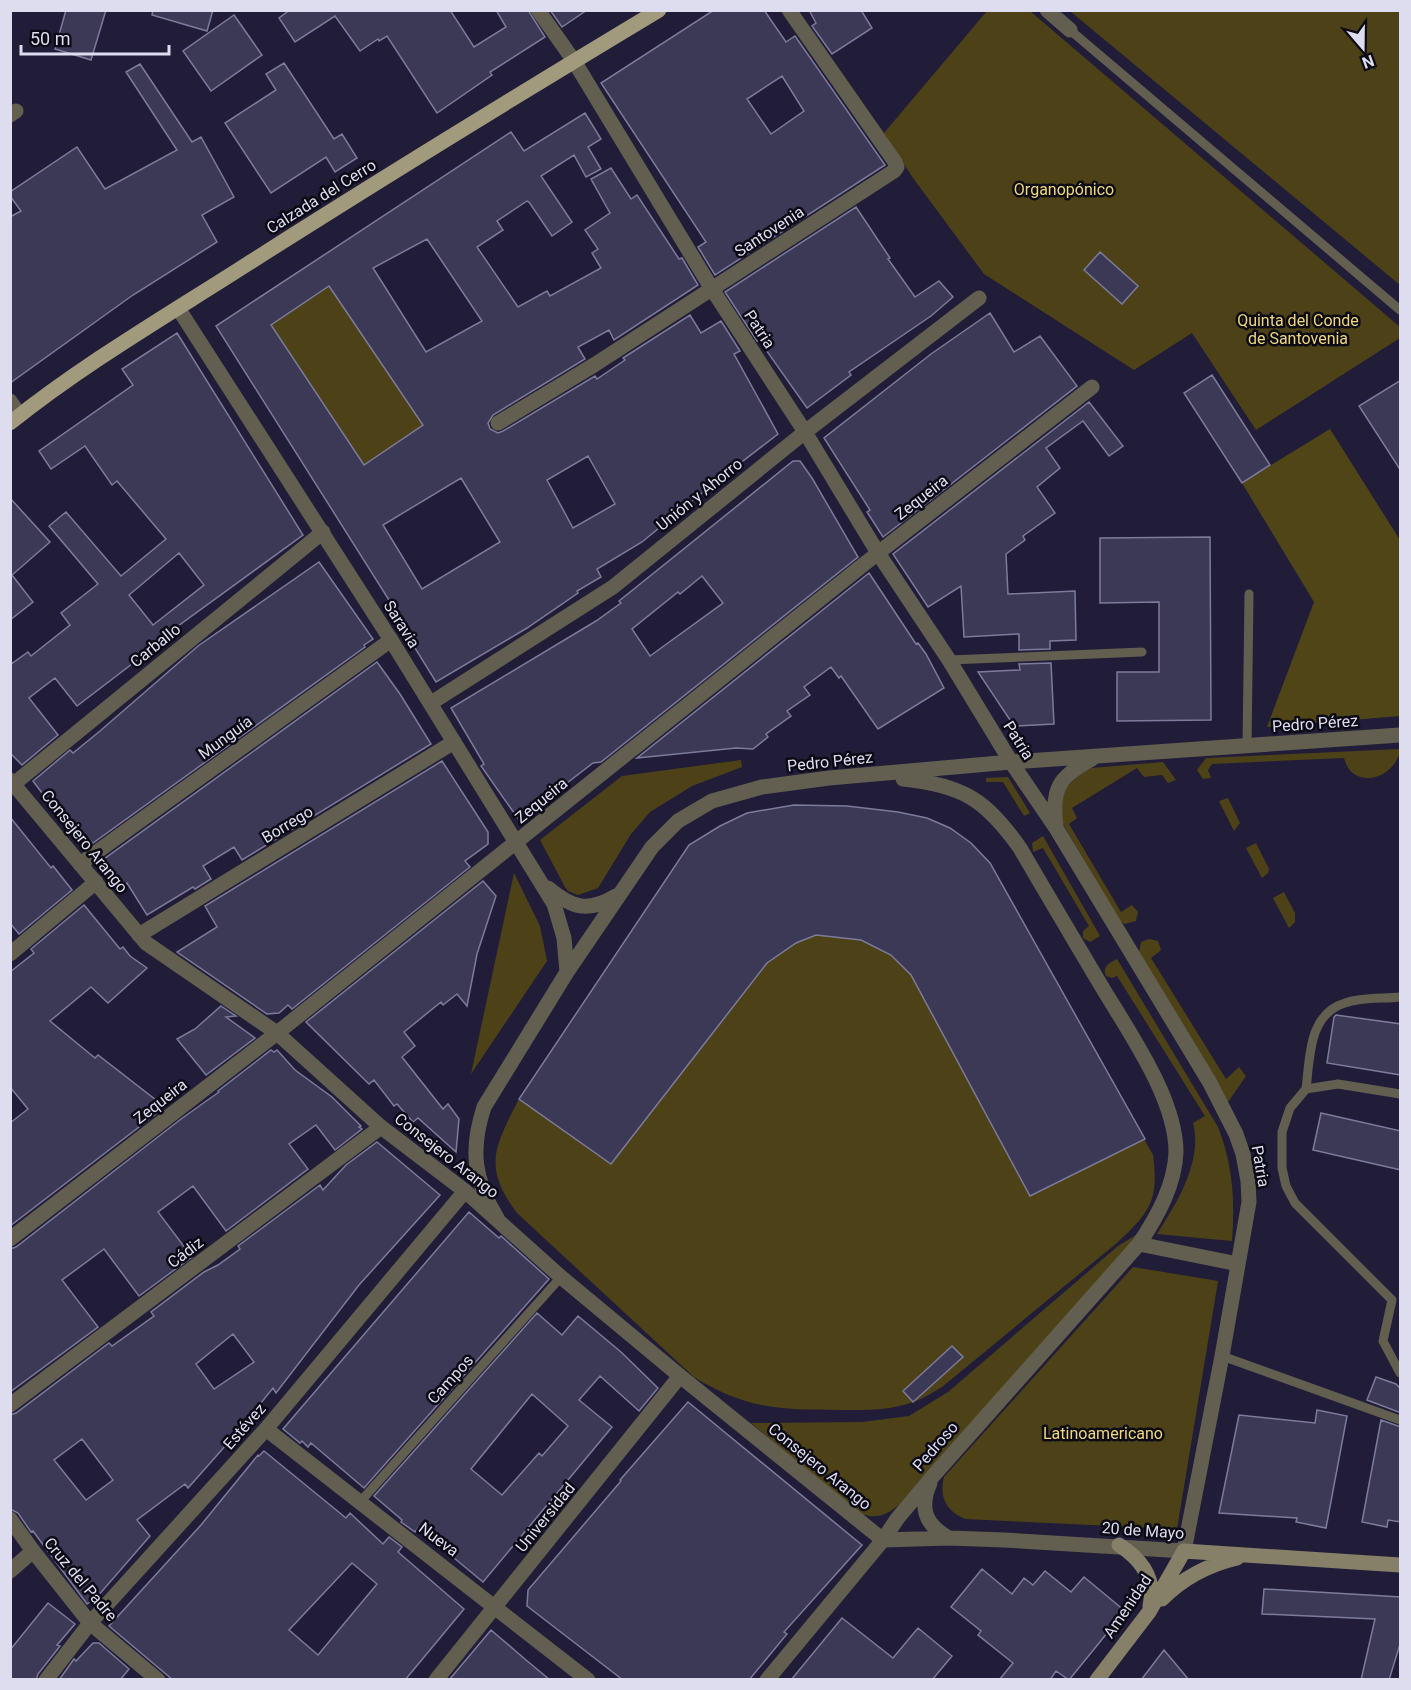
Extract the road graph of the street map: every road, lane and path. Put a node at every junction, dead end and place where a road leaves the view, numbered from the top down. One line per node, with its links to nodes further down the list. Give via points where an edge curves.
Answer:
1 (538, 10): 6 (street, Patria)
2 (659, 10): 6 (main road, Calzada del Cerro)
3 (789, 10): 7 (street, Santovenia, via 897,167)
4 (1047, 10): 5 (street)
5 (1070, 30): 10 (lane)
6 (574, 62): 7 (street, Patria); 9 (main road, Calzada del Cerro, via 438,143)
7 (712, 289): 14 (street, Santovenia); 15 (street, Patria)
8 (980, 298): 15 (street, Unión y Ahorro)
9 (177, 309): 13 (main road, Calzada del Cerro); 16 (street, Saravia)
10 (1401, 310)
11 (1092, 387): 17 (street, Zequeira)
12 (10, 401): 13 (street)
13 (15, 419)
14 (498, 423)
15 (805, 432): 17 (street, Patria); 22 (street, Unión y Ahorro, via 613,587)
16 (323, 532): 19 (street, Saravia); 30 (street, Carballo)
17 (878, 553): 21 (street, Patria); 33 (street, Zequeira)
18 (1249, 594): 25 (lane)
19 (391, 640): 22 (street, Saravia); 34 (street, Munguía)
20 (1142, 652): 21 (lane)
21 (949, 660): 27 (street, Patria)
22 (431, 703): 24 (street, Saravia)
23 (1401, 735): 25 (street, Pedro Pérez)
24 (454, 742): 33 (street, Saravia); 38 (street, Borrego)
25 (1247, 746): 26 (street, Pedro Pérez)
26 (1095, 757): 27 (street, Pedro Pérez); 32 (street, via 1079,765 1058,788 1053,799)
27 (1011, 762): 28 (street, Pedro Pérez); 32 (street, Patria)
28 (978, 765): 29 (street, Pedro Pérez); 31 (street, via 966,779)
29 (869, 775): 31 (street, via 941,785 963,792); 37 (street, Pedro Pérez, via 762,787 712,801 664,834)
30 (12, 783): 34 (street, Consejero Arango)
31 (985, 806): 50 (street, via 1020,848 1149,1066 1174,1130 1175,1166 1160,1207)
32 (1056, 828): 51 (street, Patria, via 1210,1083 1236,1134 1249,1202)
33 (517, 842): 36 (street, Saravia); 42 (street, Zequeira)
34 (80, 864): 35 (street, Consejero Arango)
35 (96, 882): 38 (street, Consejero Arango); 39 (street)
36 (542, 882): 37 (street, via 578,906 604,903); 40 (street, Saravia, via 561,921)
37 (618, 894): 40 (street, Pedro Pérez)
38 (139, 935): 42 (street, Consejero Arango)
39 (10, 954)
40 (567, 972): 46 (street, Pedro Pérez, via 484,1107 478,1128)
41 (1401, 997): 43 (lane, via 1346,1002 1330,1010 1313,1032)
42 (277, 1033): 45 (street, Consejero Arango); 49 (street, Zequeira)
43 (1306, 1089): 44 (lane, via 1338,1084); 54 (lane, via 1290,1108 1282,1132 1286,1186 1295,1203 1392,1300 1383,1341)
44 (1401, 1094)
45 (381, 1127): 47 (street, Consejero Arango); 56 (street, Cádiz)
46 (476, 1167): 47 (street, Pedro Pérez); 48 (street, Pedro Pérez)
47 (465, 1191): 48 (street, Consejero Arango); 58 (street, Estévez)
48 (497, 1218): 52 (street, Consejero Arango)
49 (10, 1239)
50 (1139, 1244): 51 (street); 59 (street, Pedroso)
51 (1238, 1264): 53 (street, Patria)
52 (561, 1277): 55 (street, Consejero Arango); 60 (lane, Campos)
53 (1222, 1356): 57 (lane); 66 (street, Patria)
54 (1401, 1373)
55 (680, 1376): 63 (street, Consejero Arango); 70 (street, Universidad)
56 (10, 1405)
57 (1401, 1420)
58 (266, 1429): 60 (street, Nueva); 72 (street, Estévez)
59 (933, 1476): 62 (street, via 924,1506 934,1527); 63 (street, Pedroso)
60 (360, 1502): 70 (street, Nueva)
61 (10, 1519): 65 (street, Cruz del Padre)
62 (949, 1538): 63 (street, 20 de Mayo); 64 (street, 20 de Mayo)
63 (883, 1540): 77 (street, Pedroso)
64 (1119, 1545): 66 (street, 20 de Mayo); 71 (main road, via 1142,1563 1149,1576)
65 (33, 1551): 69 (street); 72 (street, Cruz del Padre)
66 (1184, 1551): 67 (main road, 20 de Mayo); 71 (main road, Amenidad)
67 (1257, 1556): 68 (main road, 20 de Mayo); 71 (main road, via 1226,1561 1194,1573)
68 (1401, 1565)
69 (10, 1571)
70 (497, 1606): 75 (street, Universidad); 76 (street, Nueva)
71 (1149, 1612): 78 (main road, Amenidad)
72 (90, 1623): 73 (street, Estévez); 74 (street, Cruz del Padre)
73 (46, 1680)
74 (158, 1680)
75 (436, 1680)
76 (588, 1680)
77 (767, 1680)
78 (1097, 1680)

